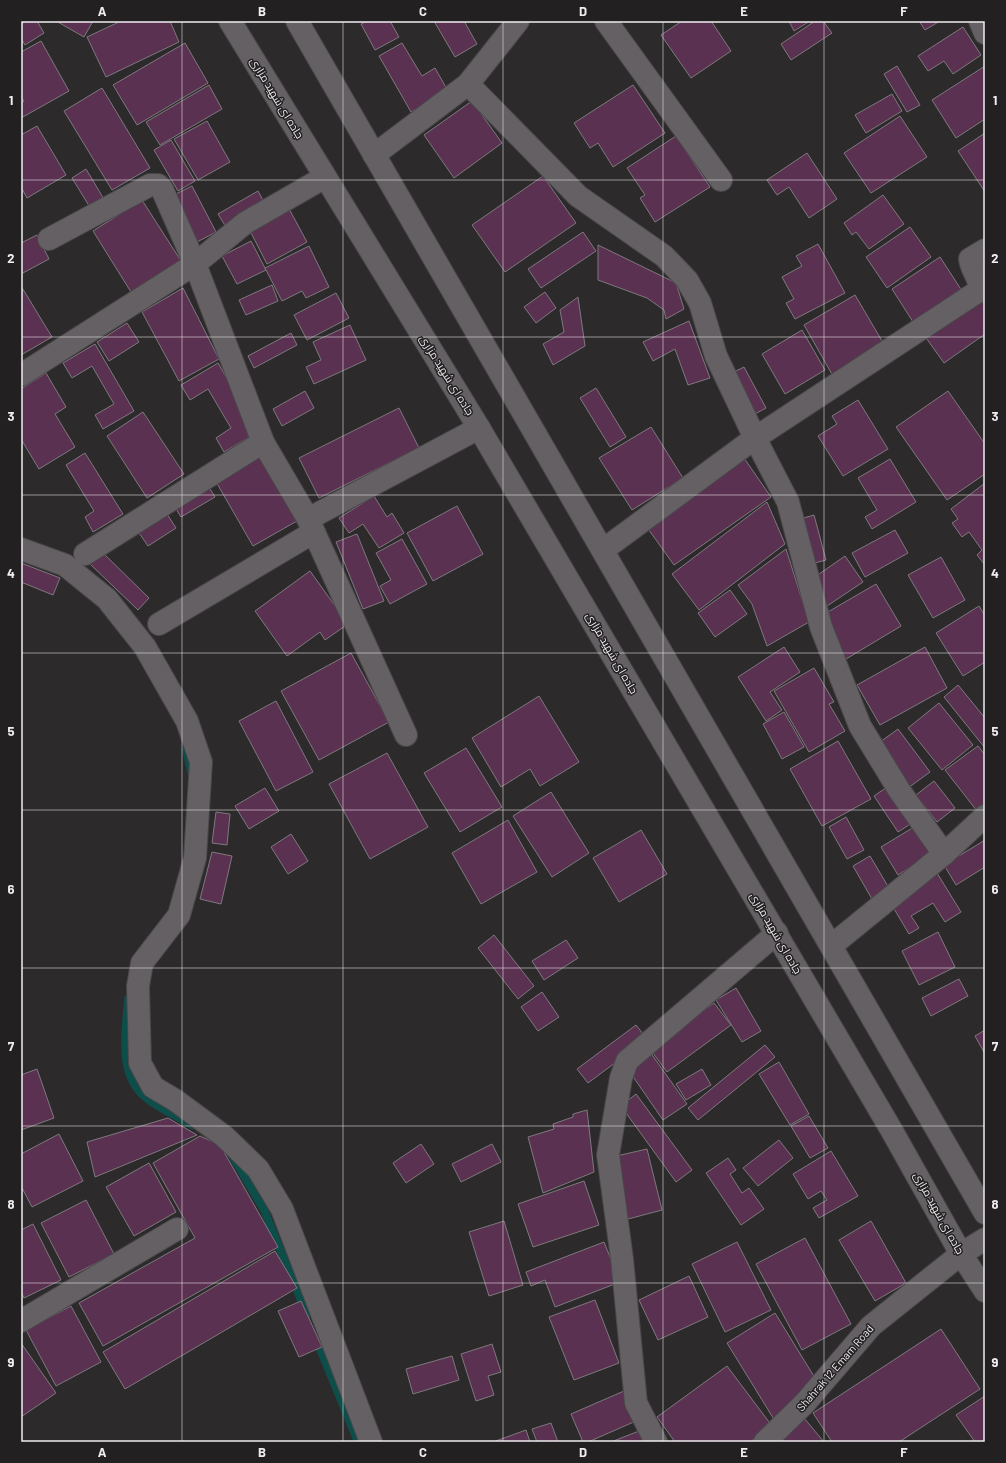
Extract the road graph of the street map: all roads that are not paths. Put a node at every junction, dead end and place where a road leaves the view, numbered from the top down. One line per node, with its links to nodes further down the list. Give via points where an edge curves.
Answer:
1 (230, 21): 9 (street, جاده ای شهید مزاری)
2 (297, 21): 8 (street)
3 (518, 21): 7 (street)
4 (606, 21): 10 (street)
5 (980, 21): 6 (street)
6 (985, 33)
7 (468, 84): 8 (street); 16 (street, via 578,196 664,256 687,280 700,303 716,356)
8 (374, 155): 20 (street)
9 (325, 177): 13 (street, via 245,223); 15 (street, جاده ای شهید مزاری)
10 (721, 180)
11 (49, 239): 13 (street, via 150,185 158,185)
12 (985, 250): 16 (street, via 970,259 980,284 977,292)
13 (195, 264): 14 (street); 17 (street)
14 (21, 375)
15 (479, 428): 18 (street); 26 (street, جاده ای شهید مزاری)
16 (755, 438): 20 (street); 25 (street, via 788,502 821,627 860,726 899,790)
17 (263, 442): 18 (street); 21 (street)
18 (311, 526): 22 (street); 23 (street)
19 (21, 549): 34 (street, via 65,565 107,599 145,647 188,721 201,762 196,858 179,915 142,963 138,986 140,1063 153,1086 225,1137 258,1169 282,1209)
20 (603, 550): 27 (street)
21 (85, 554)
22 (159, 624)
23 (406, 735)
24 (985, 816): 25 (street)
25 (944, 854): 27 (street)
26 (776, 933): 31 (street, جاده ای شهید مزاری); 35 (street, via 627,1061 621,1078 608,1155 622,1259 636,1403)
27 (831, 946): 28 (street)
28 (985, 1213)
29 (177, 1229): 33 (street)
30 (985, 1240): 31 (street, Shahrak 12 Emam Road)
31 (961, 1254): 32 (street, جاده ای شهید مزاری); 36 (street, Shahrak 12 Emam Road, via 871,1326 805,1403)
32 (985, 1291)
33 (21, 1321)
34 (371, 1442)
35 (656, 1442)
36 (766, 1442)

